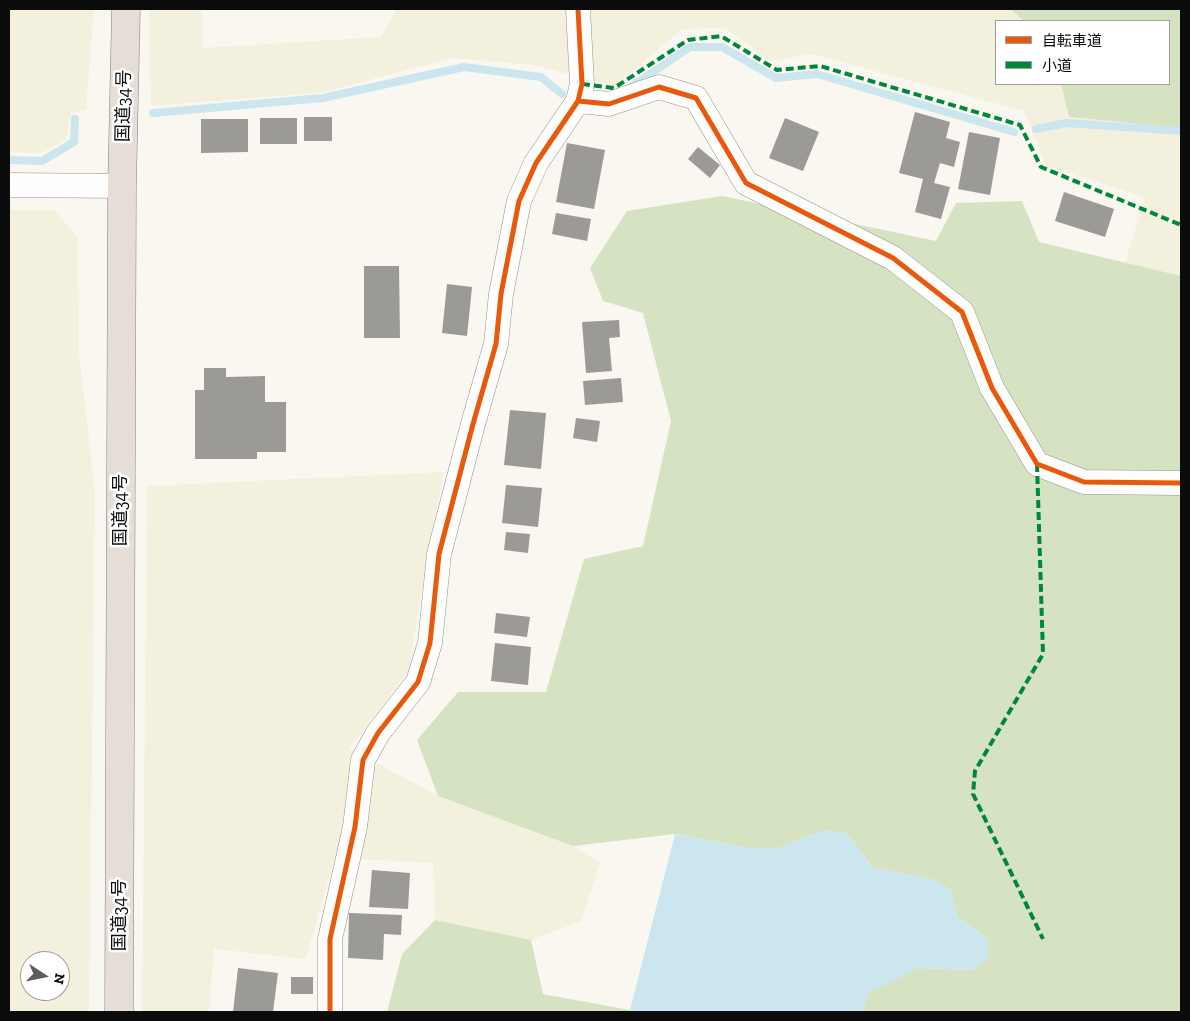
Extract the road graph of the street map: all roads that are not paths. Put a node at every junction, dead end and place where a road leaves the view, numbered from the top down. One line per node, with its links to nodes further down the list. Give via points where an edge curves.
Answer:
1 (126, 9): 5 (highway, 国道34号)
2 (578, 9): 3 (street, via 582,84)
3 (578, 101): 6 (street, via 609,104 659,87 696,98 746,183 893,258 962,312 992,388 1037,464 1084,482); 8 (street, via 536,162 519,201 496,344 439,554 430,643 418,682 378,733 363,760 355,828 330,939)
4 (9, 185): 5 (street)
5 (122, 186): 7 (highway, 国道34号)
6 (1181, 483)
7 (119, 1012)
8 (330, 1012)

